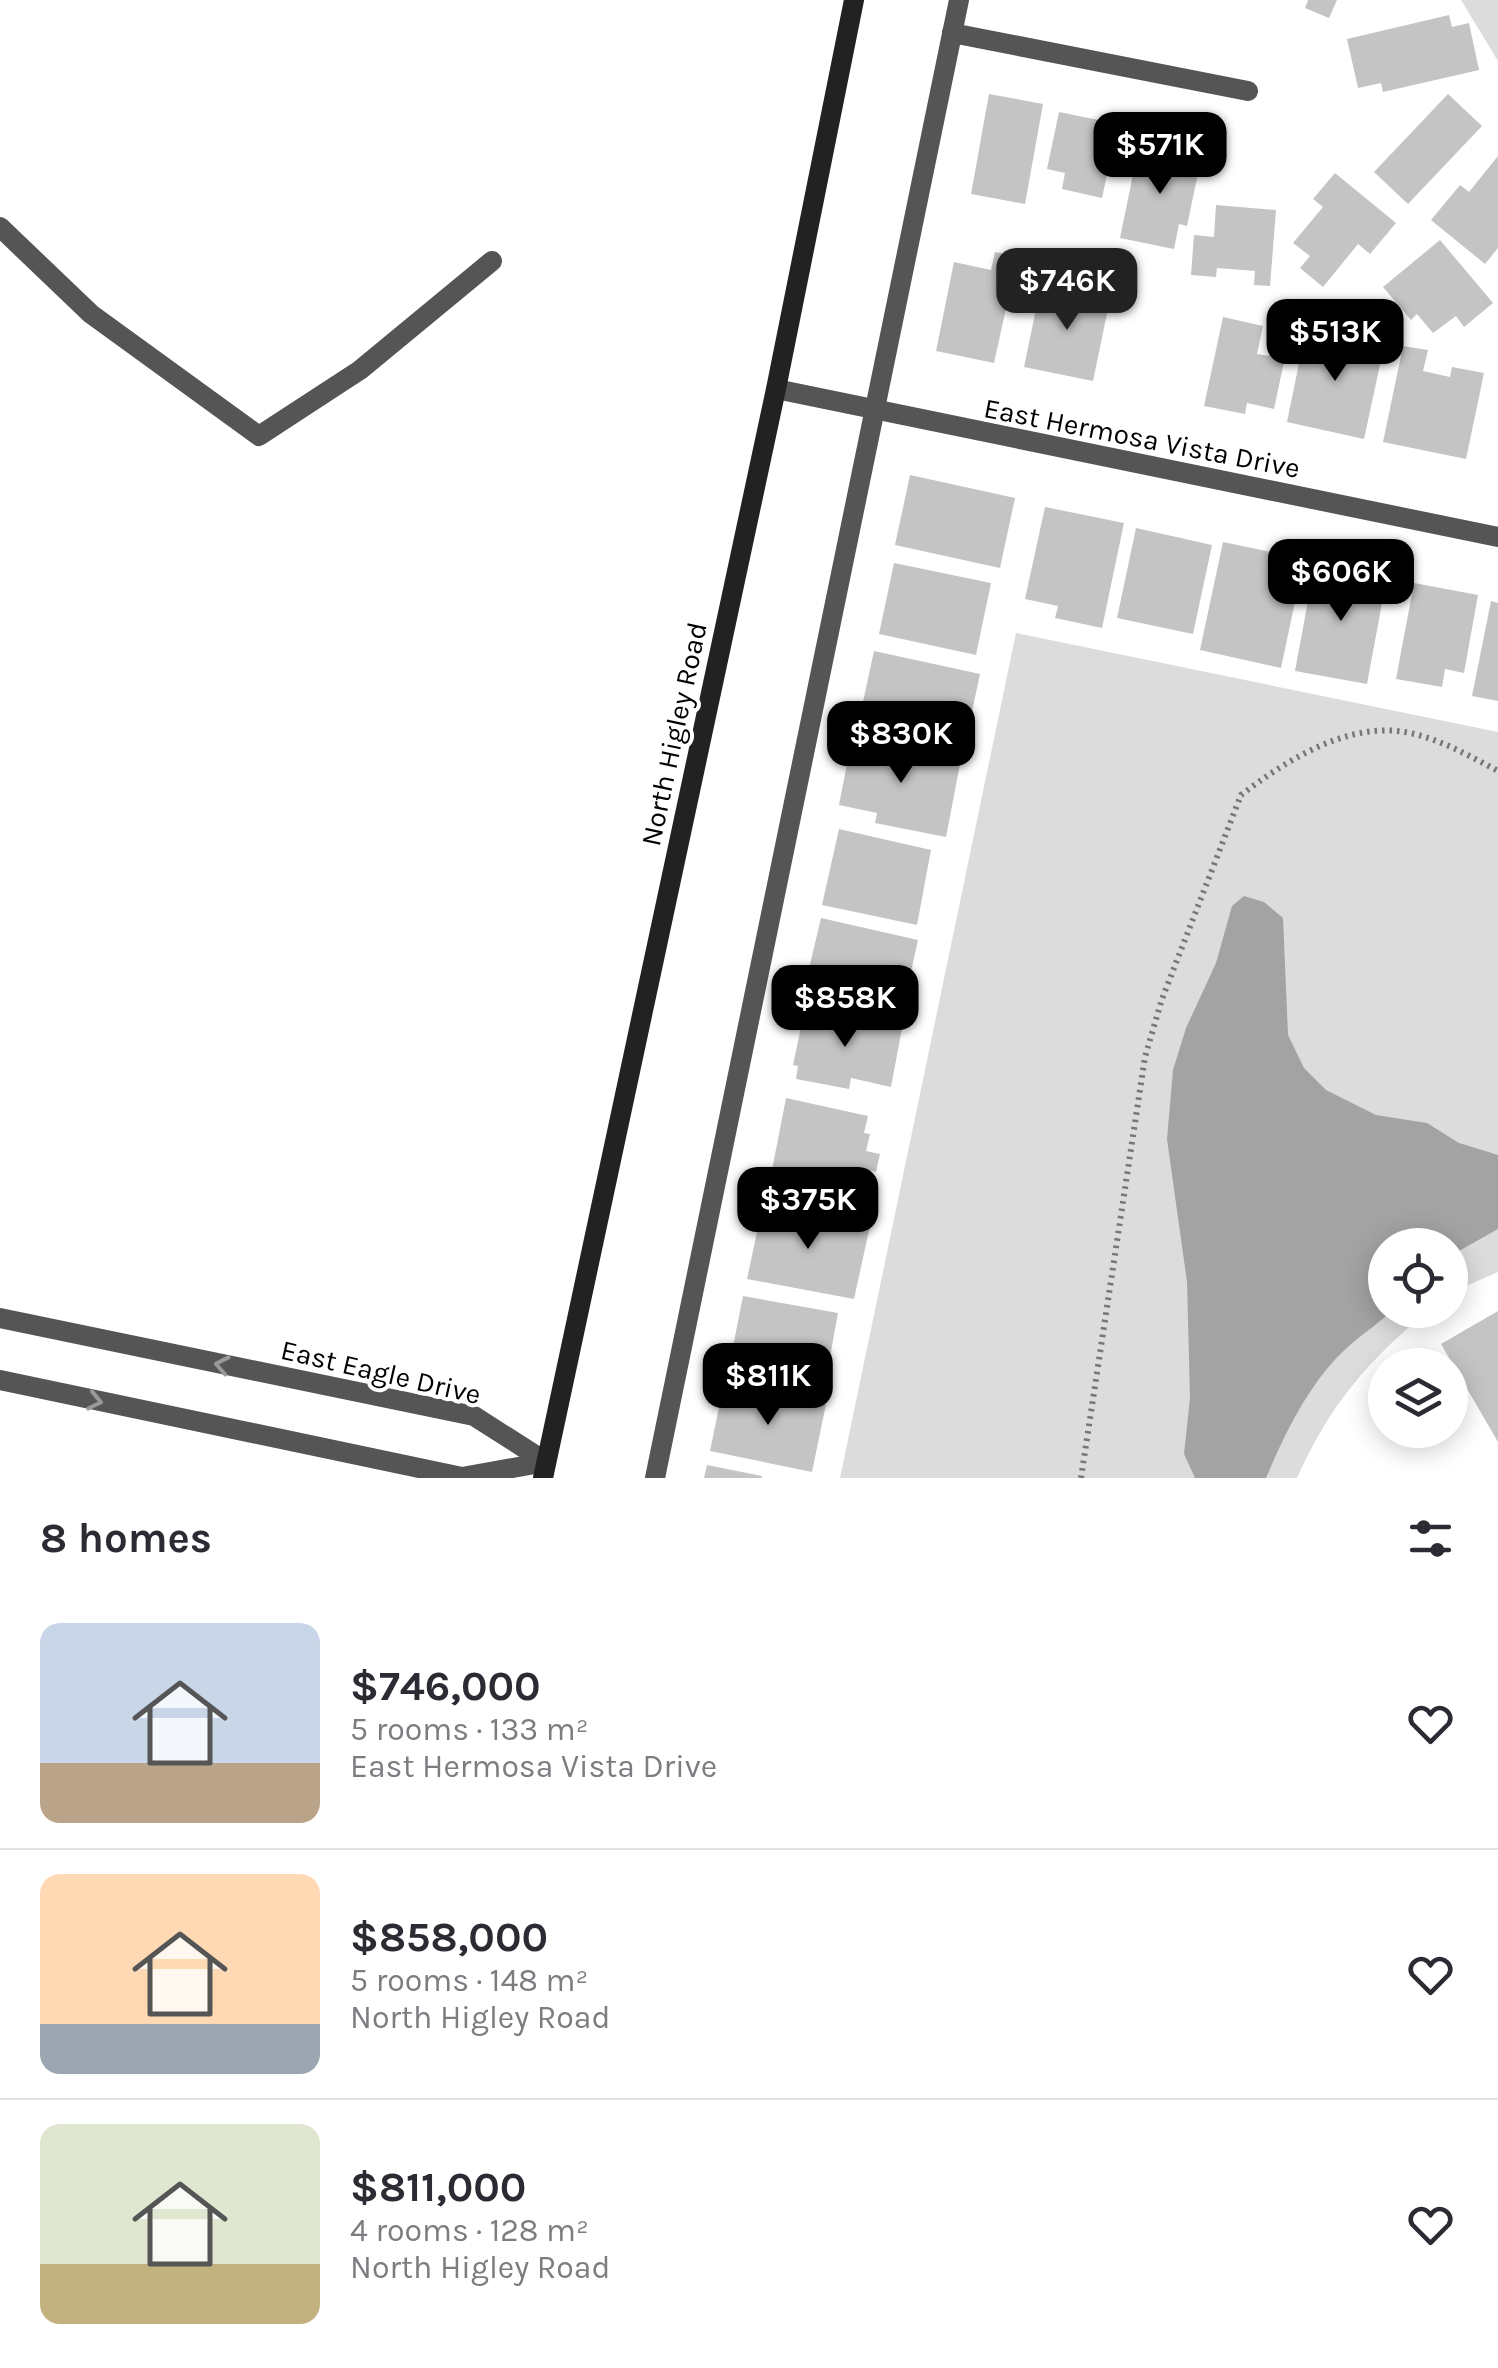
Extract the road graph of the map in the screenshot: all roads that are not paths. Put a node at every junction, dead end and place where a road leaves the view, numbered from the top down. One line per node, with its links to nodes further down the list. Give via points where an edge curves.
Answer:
1 (854, 0): 7 (main road, North Higley Road)
2 (959, 0): 3 (street)
3 (952, 33): 4 (street); 8 (street)
4 (1248, 91)
5 (0, 227): 6 (street, via 91,314 258,436 360,370)
6 (492, 261)
7 (776, 389): 8 (street, East Hermosa Vista Drive); 12 (main road, North Higley Road)
8 (875, 412): 9 (street, East Hermosa Vista Drive); 13 (street)
9 (1498, 537)
10 (0, 1318): 12 (street, East Eagle Drive, one-way to 10, via 474,1416)
11 (0, 1380): 12 (street, one-way to 12, via 462,1478)
12 (545, 1470)
13 (655, 1478)

